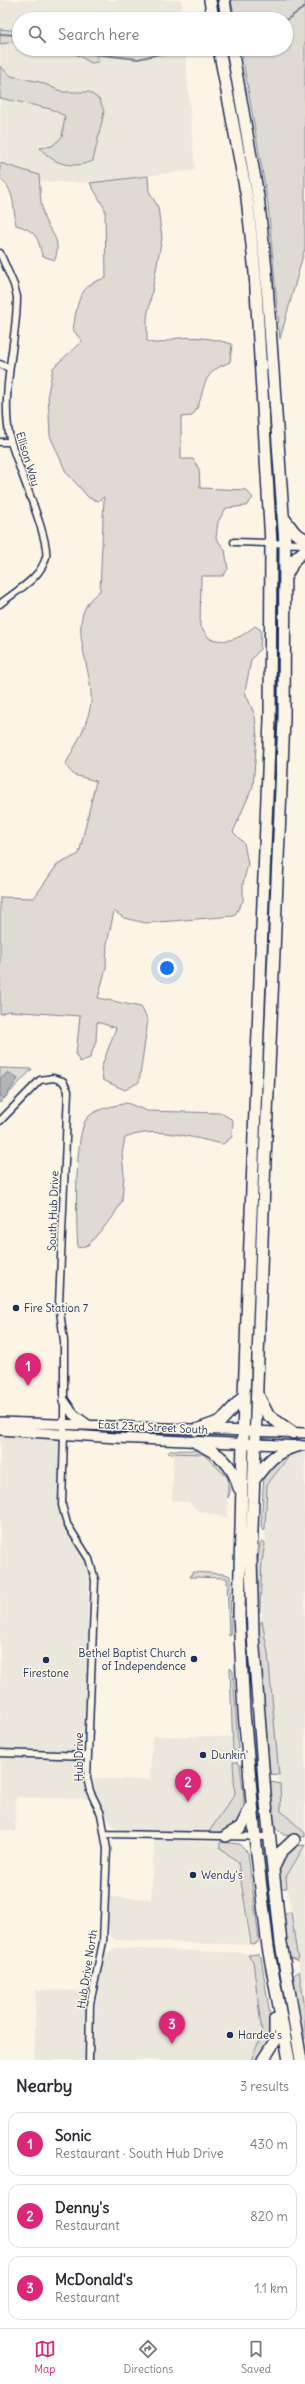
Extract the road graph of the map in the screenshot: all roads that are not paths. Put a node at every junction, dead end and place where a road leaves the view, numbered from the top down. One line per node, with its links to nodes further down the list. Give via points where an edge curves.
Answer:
1 (210, 0): 3 (highway)
2 (224, 0): 4 (highway)
3 (212, 12)
4 (226, 12)
5 (220, 56): 15 (highway, via 247,198 256,273)
6 (233, 56): 12 (highway, via 258,196 266,270)
7 (0, 254): 9 (street, Ellison Way, via 17,297)
8 (0, 364): 9 (street)
9 (9, 368): 11 (street, Ellison Way, via 6,406)
10 (0, 442): 11 (street)
11 (11, 442): 20 (street, Ellison Way, via 45,541 46,556 37,574)
12 (283, 517): 13 (highway, via 295,533); 16 (highway)
13 (305, 539)
14 (234, 542): 15 (street)
15 (271, 542): 16 (street); 23 (highway, via 270,719)
16 (285, 543): 17 (street); 19 (highway)
17 (305, 544)
18 (305, 550): 19 (highway, via 295,559)
19 (285, 579): 22 (highway, via 284,719)
20 (0, 604)
21 (0, 1121): 24 (street, South Hub Drive, via 40,1080 53,1078 63,1081 68,1091 59,1304 64,1341)
22 (257, 1391): 31 (highway); 32 (highway, via 268,1415)
23 (244, 1396): 29 (highway, via 221,1422); 30 (highway)
24 (64, 1401): 26 (main road, via 73,1414); 27 (street, South Hub Drive)
25 (0, 1422): 27 (main road, East 23rd Street South)
26 (88, 1425): 27 (main road, East 23rd Street South); 29 (main road, East 23rd Street South)
27 (64, 1429): 28 (main road, East 23rd Street South); 34 (main road, East 23rd Street South); 41 (street, Hub Drive, via 62,1505 71,1533 89,1559 95,1580)
28 (0, 1430)
29 (196, 1430): 30 (main road, East 23rd Street South)
30 (243, 1432): 31 (main road, East 23rd Street South); 35 (highway)
31 (256, 1432): 32 (main road, East 23rd Street South); 36 (highway)
32 (293, 1433): 33 (main road, East 23rd Street South)
33 (305, 1433)
34 (195, 1442): 35 (main road, East 23rd Street South); 39 (highway, via 215,1452 229,1464)
35 (243, 1444): 36 (main road, East 23rd Street South); 39 (highway)
36 (255, 1444): 37 (main road, East 23rd Street South); 38 (highway)
37 (301, 1446): 38 (highway, via 271,1457)
38 (254, 1481): 46 (highway, via 250,1558 253,1635)
39 (241, 1498): 42 (highway, via 239,1616)
40 (0, 1753): 41 (street)
41 (88, 1756): 43 (street, Hub Drive, via 87,1778)
42 (252, 1805): 44 (highway, via 241,1827); 45 (highway)
43 (106, 1834): 44 (street); 51 (street, Hub Drive North, via 103,1942 90,2004)
44 (226, 1836): 45 (street)
45 (255, 1837): 46 (street); 49 (highway)
46 (270, 1837): 48 (highway)
47 (294, 1840): 48 (highway, via 275,1860)
48 (273, 1870): 50 (highway, via 281,1943)
49 (274, 1978): 52 (highway, via 275,2041); 53 (highway)
50 (301, 2040): 54 (highway)
51 (89, 2060)
52 (263, 2060)
53 (289, 2060)
54 (301, 2060)

